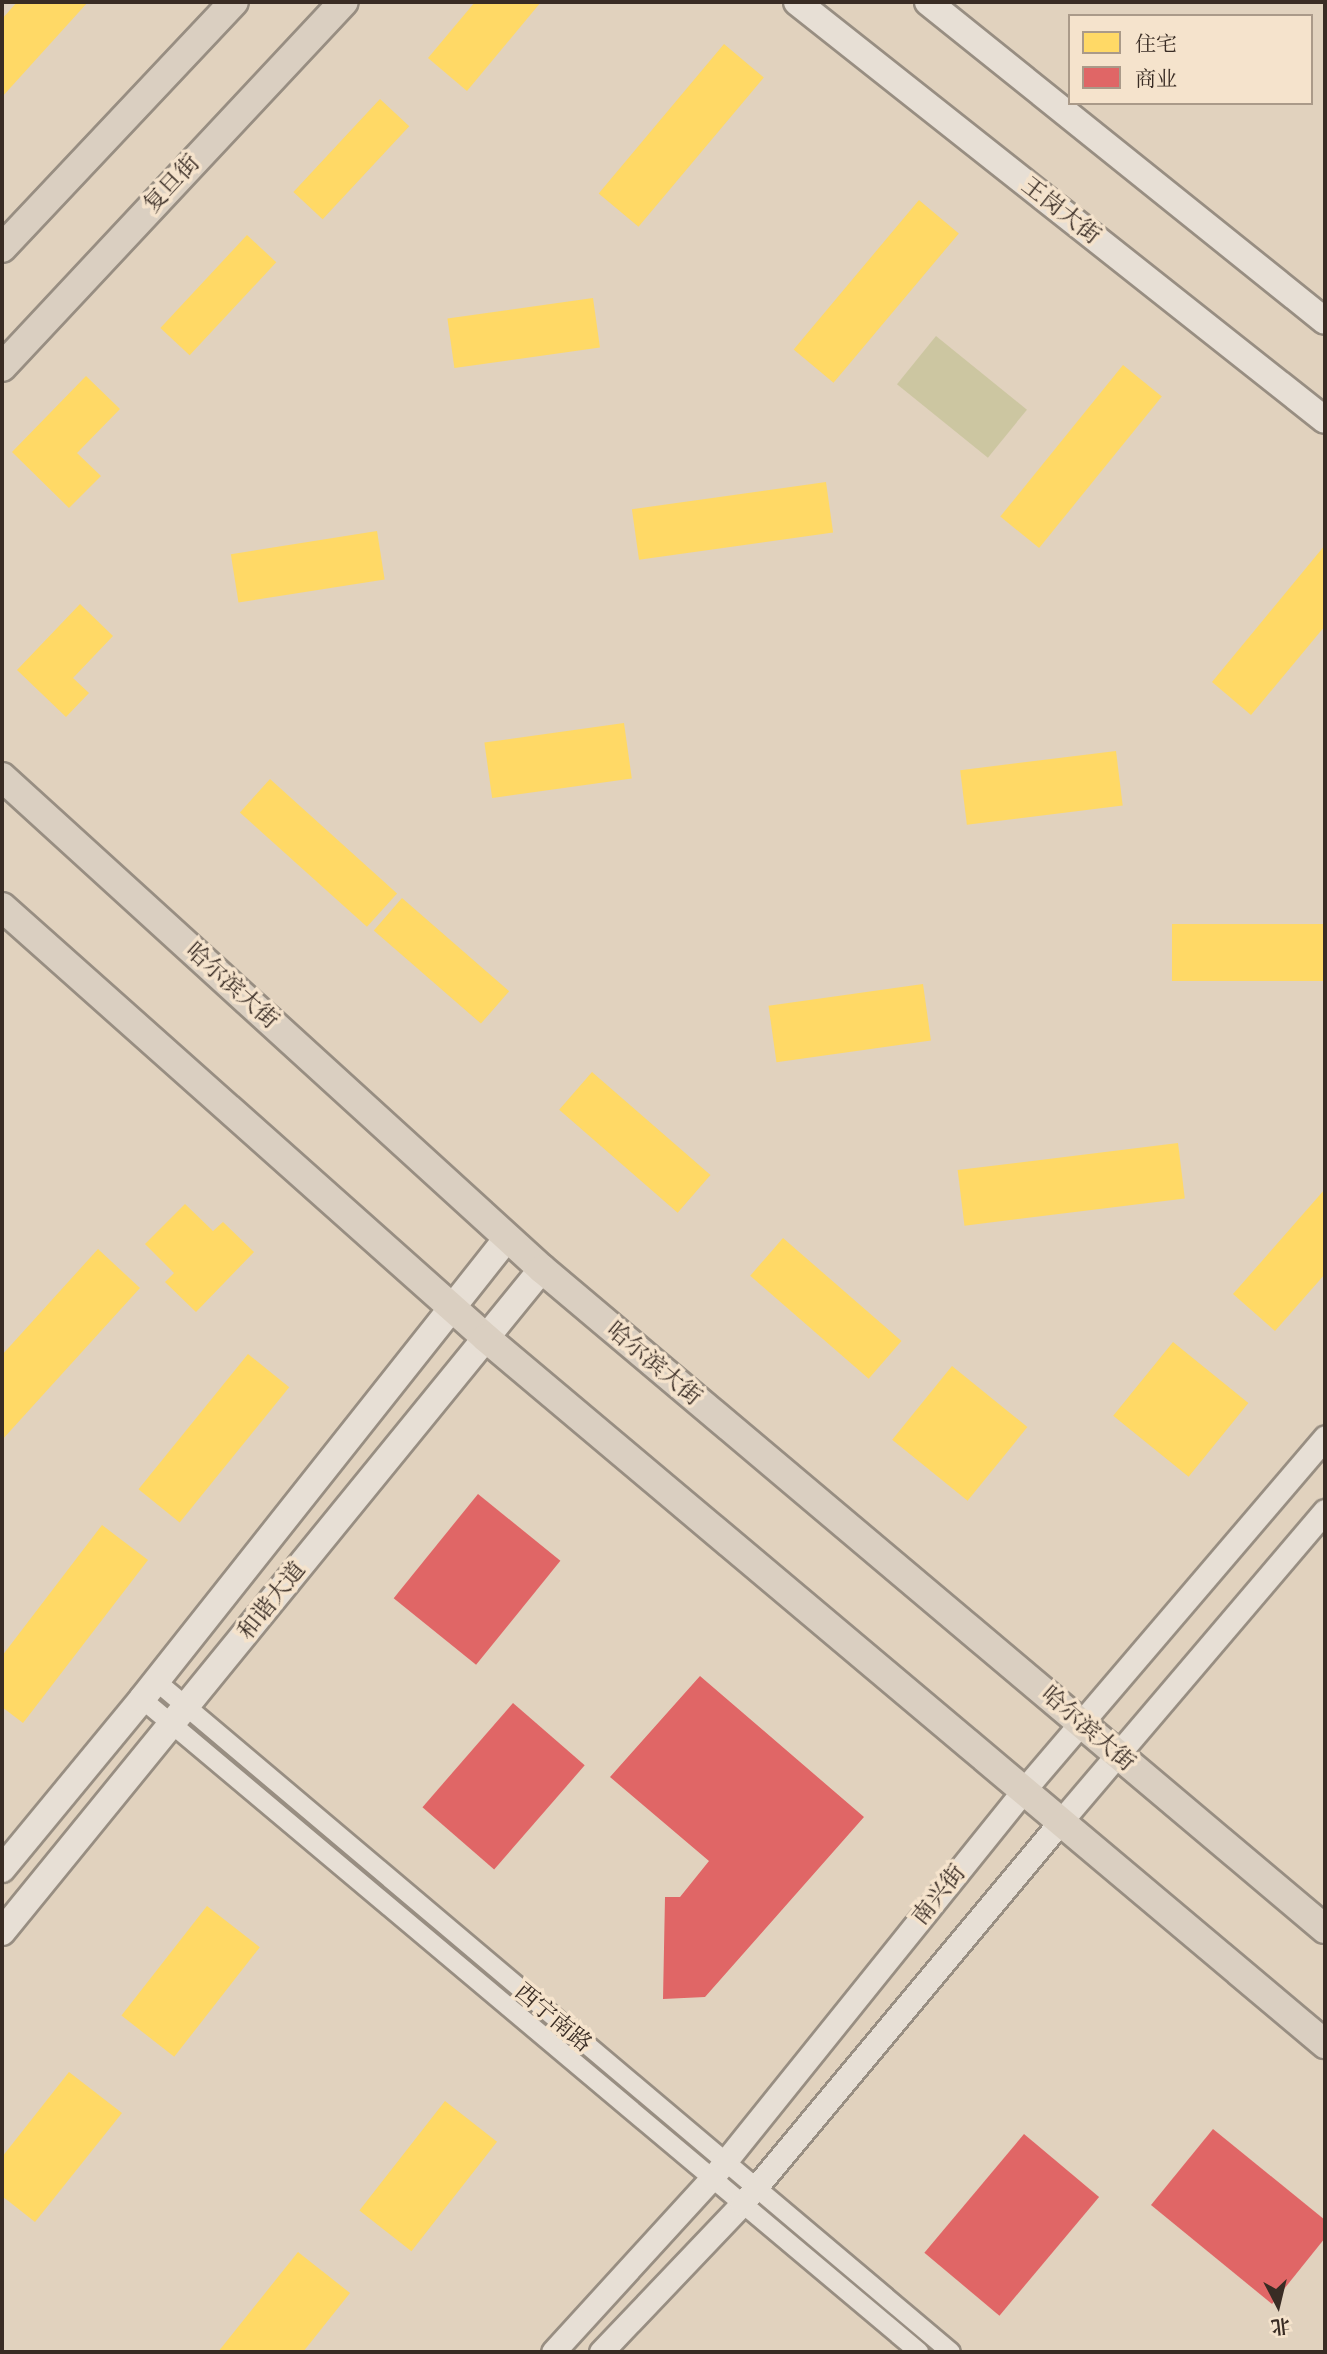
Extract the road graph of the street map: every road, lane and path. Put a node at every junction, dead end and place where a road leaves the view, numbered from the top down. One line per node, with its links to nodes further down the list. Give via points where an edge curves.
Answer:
1 (234, 2): 5 (main road)
2 (343, 2): 7 (main road, 复旦街)
3 (797, 2): 8 (main road, 王岗大街)
4 (928, 2): 6 (main road)
5 (2, 248)
6 (1325, 321)
7 (2, 367)
8 (1325, 420)
9 (2, 777): 11 (main road, 哈尔滨大街)
10 (2, 907): 13 (main road)
11 (508, 1237): 12 (main road, 哈尔滨大街); 13 (main road, 和谐大道)
12 (542, 1269): 14 (main road, 和谐大道); 19 (main road, 哈尔滨大街)
13 (451, 1307): 14 (main road); 17 (main road, 和谐大道)
14 (485, 1338): 18 (main road, 和谐大道); 21 (main road)
15 (1325, 1437): 19 (street, 南兴街)
16 (1325, 1511): 20 (street, 南兴街)
17 (149, 1690): 18 (street, 西宁南路); 23 (main road, 和谐大道)
18 (178, 1716): 25 (main road, 和谐大道); 27 (street, 西宁南路)
19 (1082, 1723): 20 (main road, 哈尔滨大街); 21 (street, 南兴街)
20 (1118, 1755): 22 (street, 南兴街); 24 (main road, 哈尔滨大街)
21 (1023, 1791): 22 (main road); 27 (street, 南兴街)
22 (1061, 1821): 26 (main road); 28 (street, 南兴街)
23 (2, 1869)
24 (1325, 1929)
25 (2, 1932)
26 (1325, 2044)
27 (718, 2170): 28 (street, 西宁南路); 29 (street, 南兴街)
28 (749, 2197): 30 (street, 南兴街); 31 (street, 西宁南路); 32 (street, 西宁南路)
29 (553, 2352)
30 (601, 2352)
31 (919, 2352)
32 (951, 2352)

